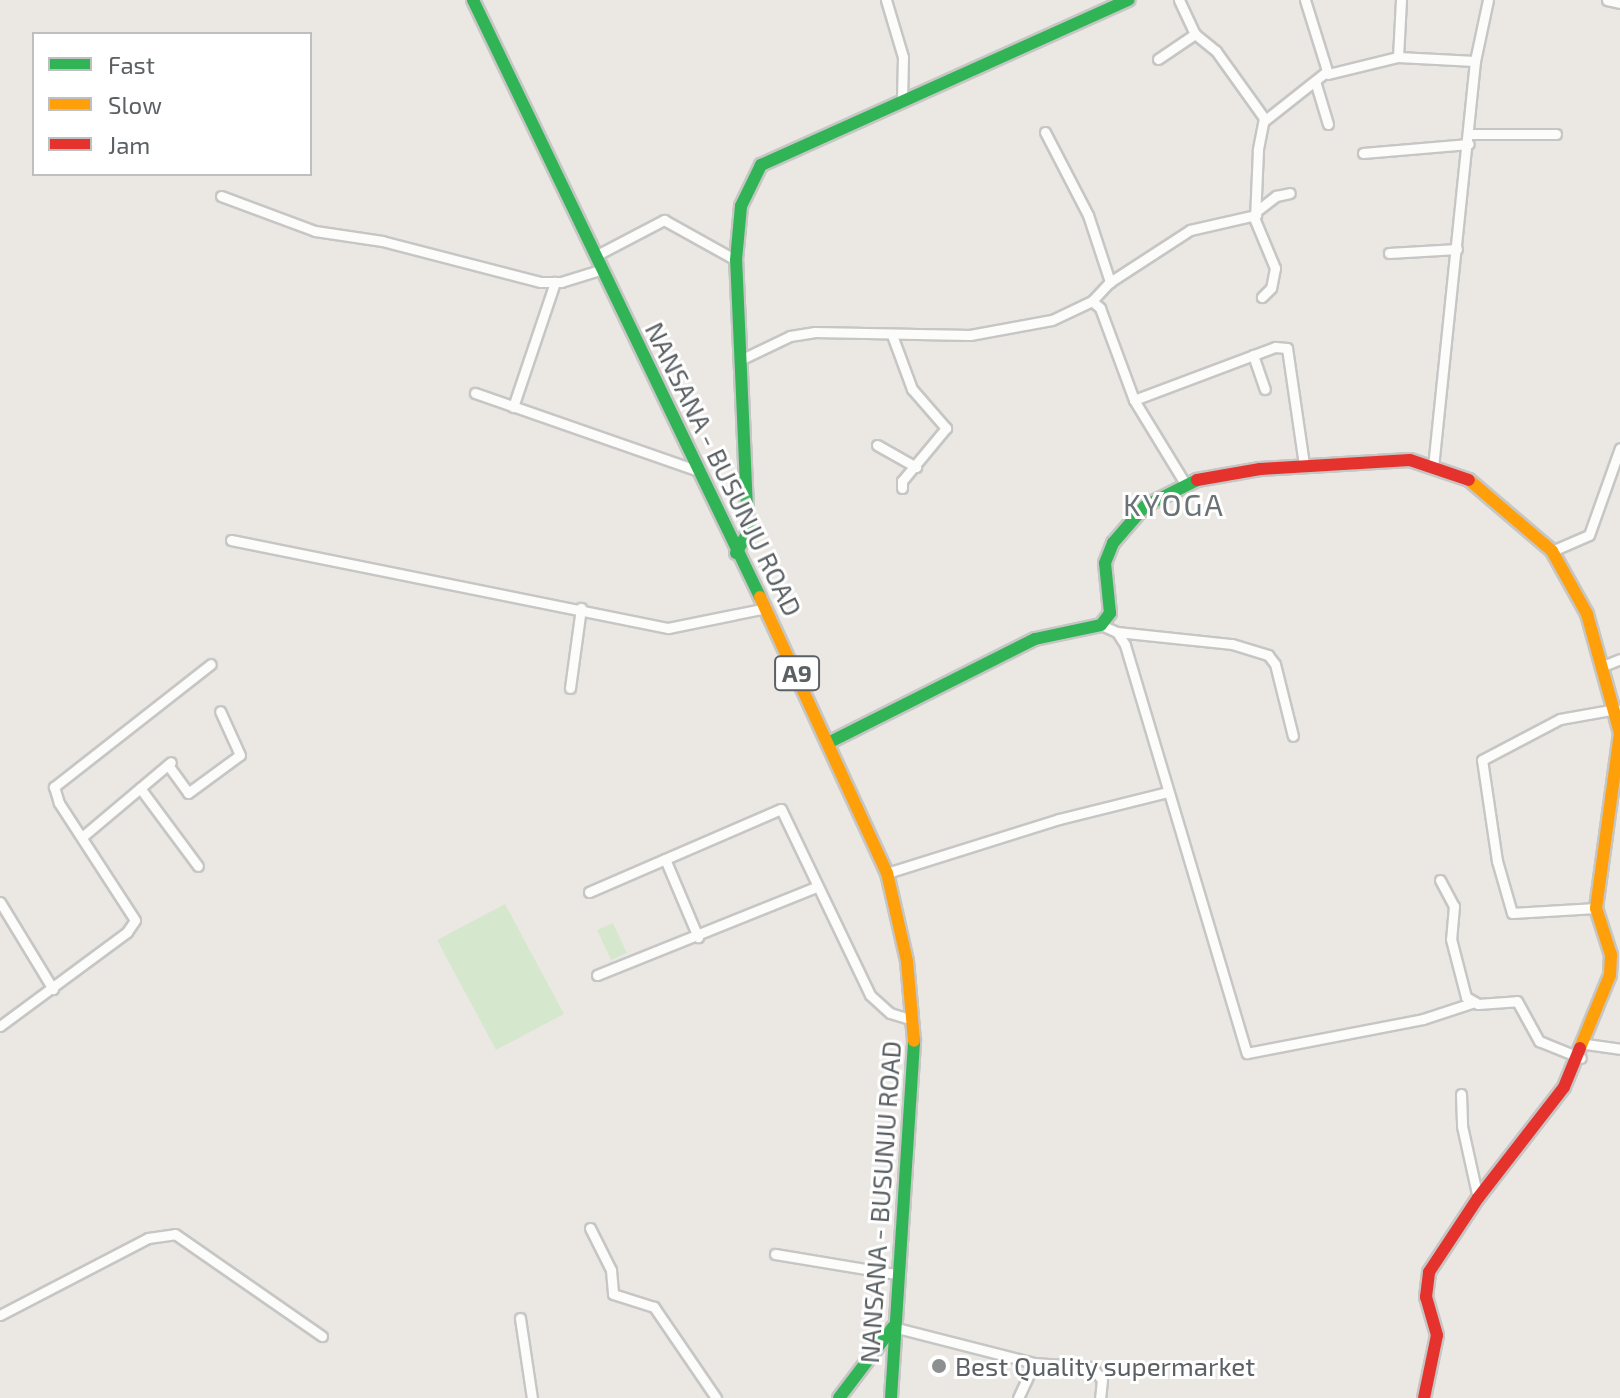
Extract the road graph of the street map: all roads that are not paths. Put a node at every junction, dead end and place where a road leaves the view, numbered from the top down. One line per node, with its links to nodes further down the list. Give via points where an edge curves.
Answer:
1 (473, 0): 28 (street, NANSANA - BUSUNJU ROAD / A9)
2 (886, 0): 16 (street, via 903,57)
3 (1129, 0): 16 (street)
4 (1179, 0): 10 (street)
5 (1305, 0): 14 (street)
6 (1401, 0): 11 (street)
7 (1488, 0): 13 (street)
8 (1607, 0): 9 (street)
9 (1620, 3)
10 (1195, 34): 12 (street); 17 (street, via 1238,78)
11 (1398, 57): 13 (street); 14 (street)
12 (1158, 59)
13 (1475, 61): 21 (street)
14 (1326, 72): 15 (street)
15 (1315, 81): 17 (street); 18 (street)
16 (902, 103): 29 (street, via 761,165 741,206)
17 (1264, 121): 25 (street)
18 (1328, 124)
19 (1045, 132): 32 (street, via 1088,215)
20 (1556, 134): 21 (street)
21 (1470, 139): 22 (street); 26 (street)
22 (1363, 153)
23 (1290, 193): 25 (street, via 1276,196)
24 (221, 196): 31 (street, via 315,231 382,241)
25 (1257, 212): 32 (street, via 1190,230); 33 (street, via 1275,268 1271,288)
26 (1457, 249): 27 (street); 44 (street)
27 (1389, 253)
28 (597, 255): 29 (street, via 664,220); 30 (street, NANSANA - BUSUNJU ROAD / A9)
29 (736, 260): 37 (street)
30 (603, 269): 31 (street); 47 (street, NANSANA - BUSUNJU ROAD / A9)
31 (555, 282): 41 (street)
32 (1110, 282): 34 (street)
33 (1262, 297)
34 (1092, 301): 35 (street, via 1052,320 1000,331); 40 (street, via 1100,308)
35 (892, 335): 37 (street, via 814,332 790,336); 46 (street, via 912,389 946,428)
36 (1253, 355): 38 (street); 40 (street); 45 (street, via 1282,347 1290,354)
37 (740, 360): 52 (street, via 748,532)
38 (1265, 389)
39 (475, 393): 41 (street)
40 (1134, 400): 48 (street)
41 (513, 407): 47 (street)
42 (877, 445): 46 (street)
43 (1620, 448): 51 (street, via 1589,535)
44 (1433, 464): 45 (street, via 1381,458); 51 (street, via 1500,501)
45 (1304, 465): 48 (street)
46 (916, 467): 49 (street)
47 (702, 472): 52 (street, NANSANA - BUSUNJU ROAD / A9)
48 (1184, 482): 55 (street, via 1145,506 1113,543 1105,563 1110,613)
49 (902, 488)
50 (231, 540): 53 (street)
51 (1552, 551): 59 (street, via 1587,614)
52 (736, 553): 54 (street, NANSANA - BUSUNJU ROAD / A9)
53 (581, 608): 54 (street, via 668,628); 60 (street)
54 (766, 608): 64 (street, NANSANA - BUSUNJU ROAD / A9)
55 (1101, 625): 56 (street); 64 (street, via 1035,639)
56 (1117, 632): 63 (street, via 1232,644 1268,655 1275,664); 67 (street, via 1160,754)
57 (1620, 659): 59 (street)
58 (211, 664): 68 (street, via 54,787)
59 (1603, 666): 61 (street)
60 (570, 688)
61 (1616, 709): 65 (street, via 1620,755); 76 (street, via 1560,719 1482,760 1497,861 1512,913)
62 (220, 711): 66 (street, via 240,755 188,793 170,763)
63 (1293, 736)
64 (830, 742): 71 (street, NANSANA - BUSUNJU ROAD / A9)
65 (1615, 783): 76 (street)
66 (140, 788): 68 (street); 70 (street)
67 (1167, 792): 71 (street, via 1059,819); 80 (street, via 1247,1053 1423,1019)
68 (82, 837): 79 (street, via 135,920 127,932)
69 (665, 859): 73 (street, via 781,809); 74 (street); 77 (street)
70 (198, 866)
71 (887, 873): 81 (street, NANSANA - BUSUNJU ROAD / A9, via 907,961)
72 (1440, 880): 80 (street, via 1454,906 1451,939)
73 (816, 887): 77 (street); 81 (street, via 870,995 890,1013)
74 (589, 892)
75 (0, 902): 79 (street)
76 (1596, 908): 83 (street, via 1612,965)
77 (698, 937): 78 (street)
78 (597, 975)
79 (53, 989): 82 (street)
80 (1472, 1003): 85 (street, via 1517,1001 1539,1041)
81 (913, 1020): 90 (street, NANSANA - BUSUNJU ROAD / A9)
82 (0, 1026)
83 (1586, 1044): 84 (street); 85 (street)
84 (1620, 1049)
85 (1581, 1058): 87 (street, via 1551,1108)
86 (1461, 1094): 87 (street, via 1462,1126)
87 (1478, 1198): 102 (street, via 1425,1284 1437,1335)
88 (590, 1228): 97 (street, via 611,1270 613,1294 654,1307)
89 (775, 1254): 90 (street)
90 (896, 1274): 93 (street, NANSANA - BUSUNJU ROAD / A9)
91 (0, 1315): 94 (street, via 148,1238 175,1234)
92 (520, 1318): 96 (street)
93 (893, 1327): 95 (street); 98 (street); 99 (street, NANSANA - BUSUNJU ROAD / A9)
94 (322, 1336)
95 (1034, 1363): 100 (street); 101 (street, via 1092,1367 1102,1380)
96 (532, 1398)
97 (716, 1398)
98 (839, 1398)
99 (891, 1398)
100 (1018, 1398)
101 (1100, 1398)
102 (1424, 1398)

